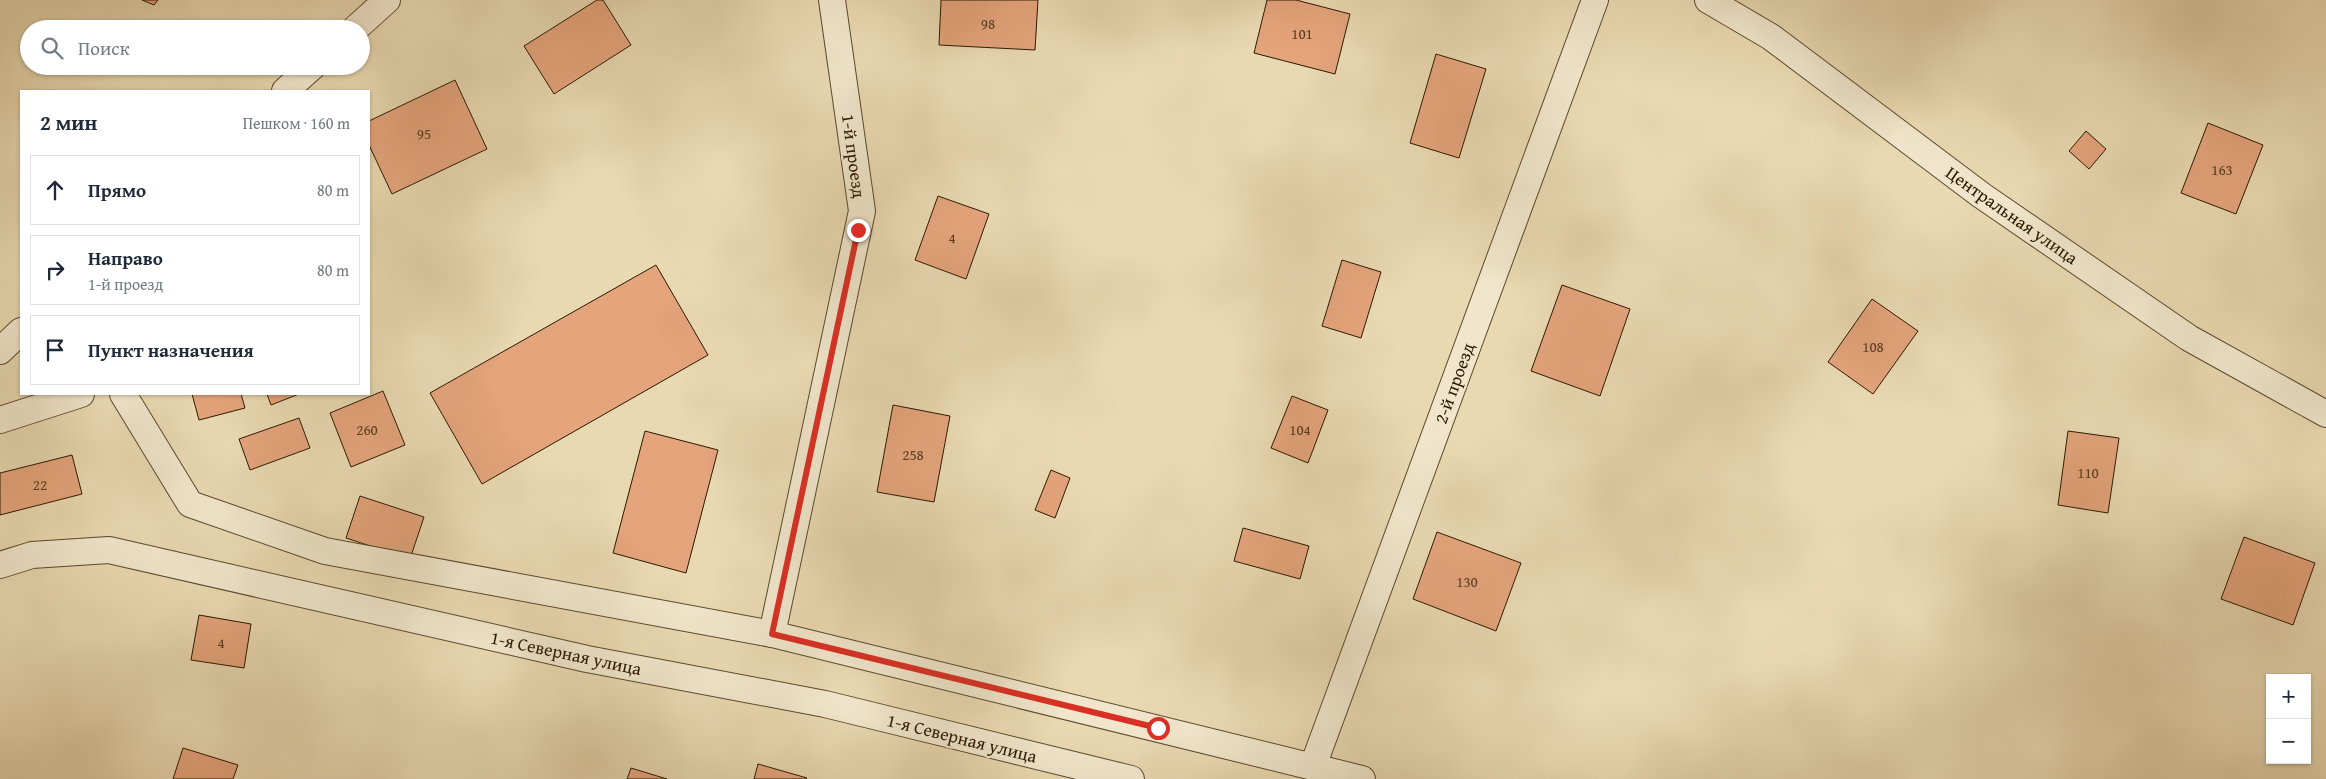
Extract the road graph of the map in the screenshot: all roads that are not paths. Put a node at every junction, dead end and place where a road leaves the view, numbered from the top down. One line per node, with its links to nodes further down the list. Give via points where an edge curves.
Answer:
1 (387, 0): 5 (street)
2 (832, 0): 15 (street, 1-й проезд, via 862,211)
3 (1595, 0): 16 (street, 2-й проезд)
4 (1708, 0): 12 (street, Центральная улица, via 1770,37 1981,195 2189,338)
5 (365, 20)
6 (303, 75): 7 (street)
7 (286, 90)
8 (20, 331): 9 (street)
9 (0, 351)
10 (78, 395): 13 (street)
11 (124, 395): 15 (street, via 190,504 325,551)
12 (2326, 414)
13 (0, 420)
14 (0, 565): 17 (street, 1-я Северная улица, via 32,555 109,550 587,659 825,704)
15 (772, 634): 16 (street)
16 (1312, 766): 18 (street)
17 (1131, 779)
18 (1362, 779)

